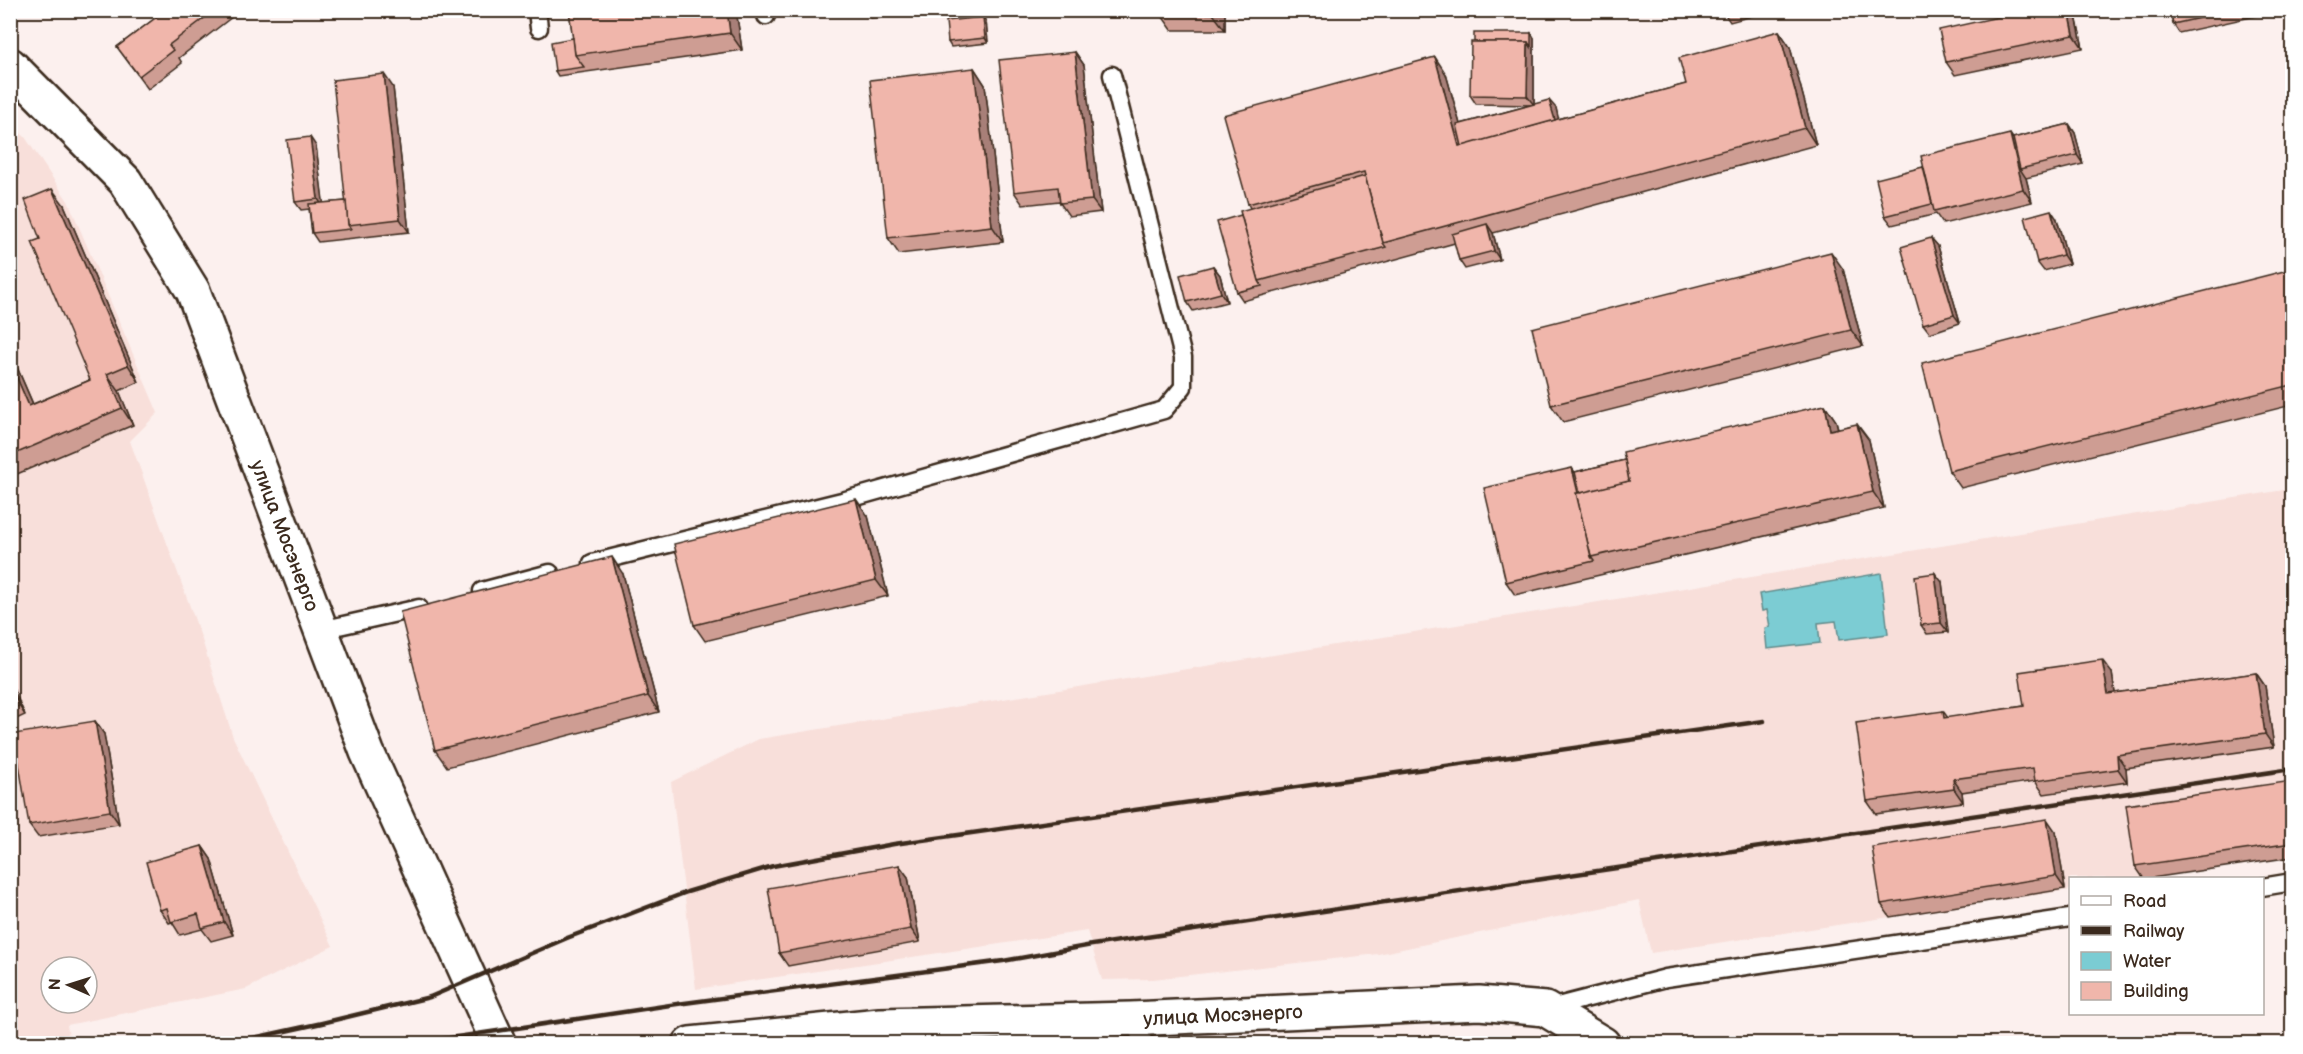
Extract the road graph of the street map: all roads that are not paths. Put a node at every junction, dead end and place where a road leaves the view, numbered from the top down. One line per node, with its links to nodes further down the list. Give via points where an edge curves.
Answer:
1 (537, 10): 2 (lane)
2 (539, 28)
3 (10, 65): 7 (street, улица Мосэнерго, via 125,181 193,291)
4 (1112, 75): 5 (lane, via 1183,357 1183,387 1164,410 842,501)
5 (462, 596)
6 (439, 602): 7 (lane)
7 (321, 630): 14 (street, улица Мосэнерго, via 367,752)
8 (2292, 882): 9 (lane)
9 (2264, 887)
10 (2069, 918): 11 (lane, via 1666,978)
11 (1545, 1009): 12 (street, улица Мосэнерго, via 1479,1003); 16 (street, улица Мосэнерго)
12 (1138, 1031): 13 (street, улица Мосэнерго, via 880,1025)
13 (826, 1037): 15 (street, улица Мосэнерго)
14 (499, 1044)
15 (690, 1044)
16 (1603, 1044)

